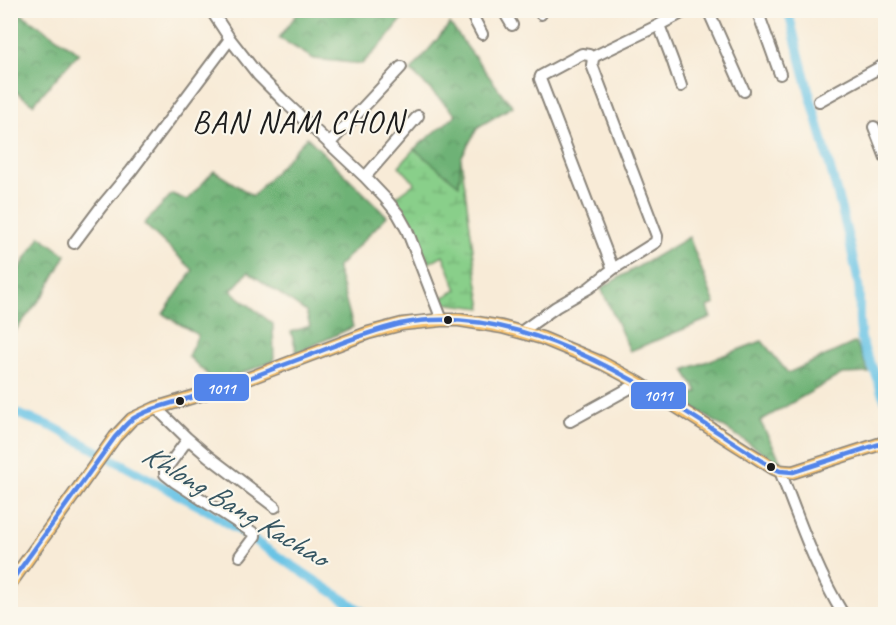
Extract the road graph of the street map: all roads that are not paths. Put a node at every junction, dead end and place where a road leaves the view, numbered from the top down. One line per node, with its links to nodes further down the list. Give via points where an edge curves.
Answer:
1 (211, 10): 10 (street)
2 (476, 10): 9 (street, via 472,15)
3 (503, 10): 8 (street)
4 (687, 10): 7 (street)
5 (708, 10): 16 (street)
6 (757, 10): 14 (street)
7 (662, 19): 11 (street); 15 (street)
8 (512, 26)
9 (482, 34)
10 (230, 39): 20 (street, via 258,75); 23 (street)
11 (593, 59): 24 (street, via 657,236 656,242); 24 (street, via 582,54 540,79)
12 (885, 64): 17 (street)
13 (401, 67): 20 (street)
14 (780, 74)
15 (681, 86)
16 (744, 91)
17 (819, 101)
18 (418, 116): 22 (street)
19 (874, 127): 21 (street)
20 (329, 144): 22 (street)
21 (885, 158)
22 (365, 177): 25 (street, via 407,230)
23 (74, 243)
24 (613, 268): 26 (street)
25 (442, 320): 26 (main road, via 483,323); 28 (main road, via 402,324 369,333 226,387)
26 (521, 332): 27 (main road, via 565,346)
27 (639, 383): 29 (street); 32 (main road)
28 (156, 408): 30 (street); 35 (main road, via 132,419 115,437)
29 (570, 421)
30 (188, 439): 33 (street); 34 (street, via 165,474 255,534)
31 (885, 442): 32 (main road, via 793,472)
32 (780, 471): 37 (street)
33 (275, 507)
34 (240, 556)
35 (14, 569): 36 (main road)
36 (10, 584)
37 (843, 615)

